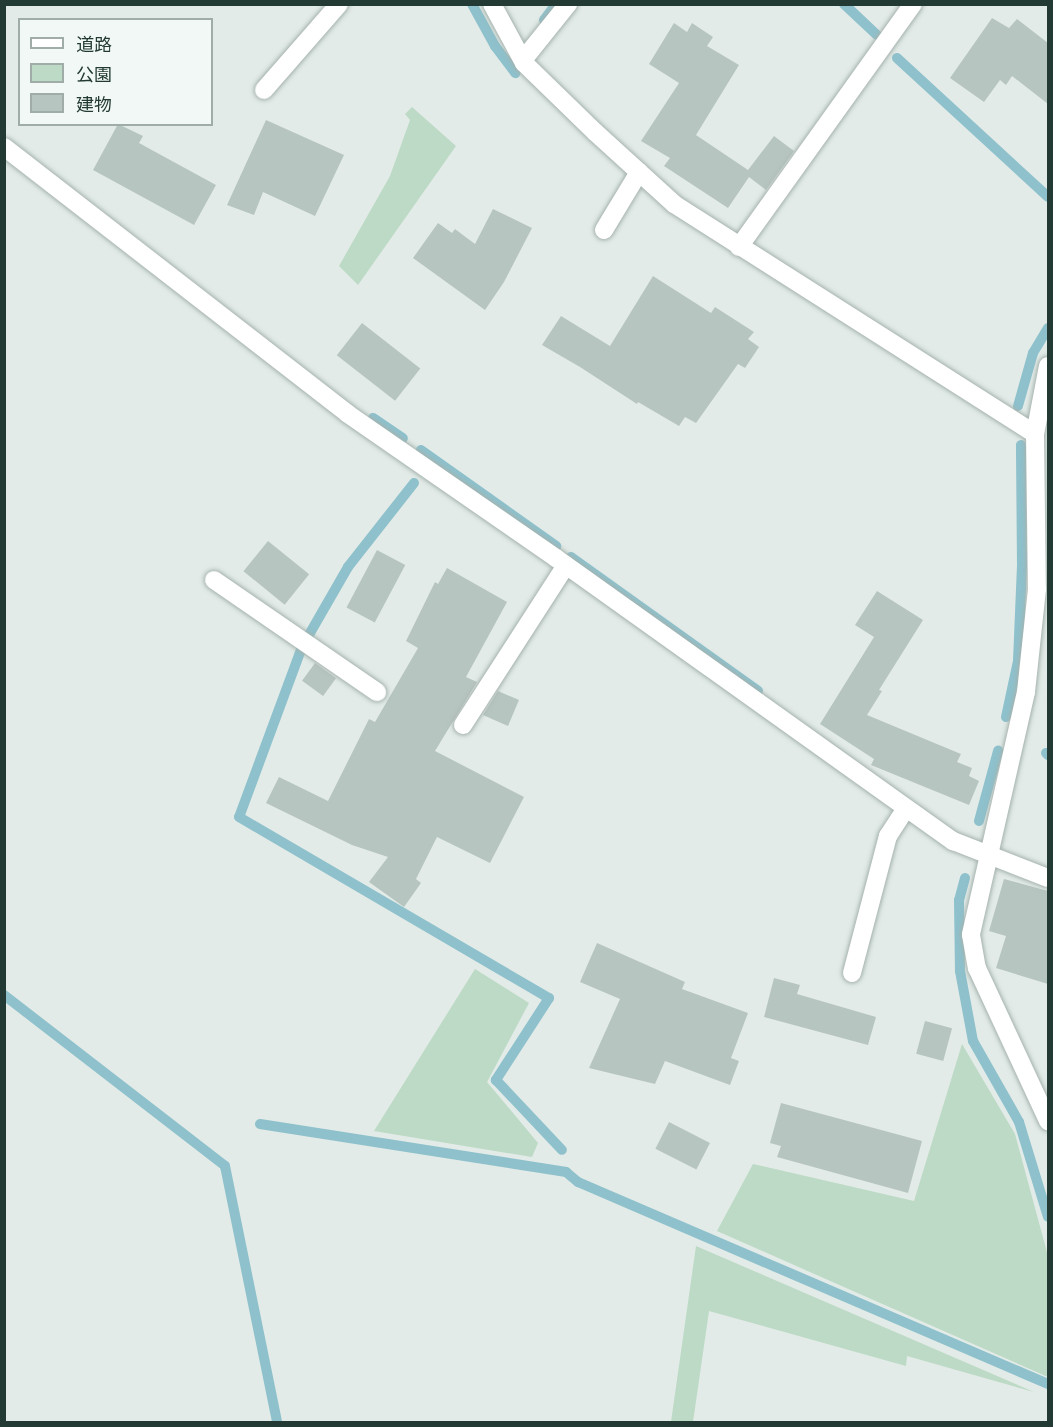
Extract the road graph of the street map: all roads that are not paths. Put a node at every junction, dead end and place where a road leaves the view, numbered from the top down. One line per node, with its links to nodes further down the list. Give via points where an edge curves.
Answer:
1 (339, 4): 6 (street)
2 (492, 4): 5 (street)
3 (568, 4): 5 (street)
4 (913, 4): 10 (street)
5 (523, 60): 8 (street)
6 (264, 90)
7 (4, 147): 13 (street, via 348,414)
8 (639, 172): 9 (street); 10 (street, via 674,204)
9 (604, 230)
10 (740, 247): 12 (street)
11 (1048, 366): 12 (street)
12 (1035, 434): 18 (street, via 1037,589 1026,692)
13 (566, 565): 16 (street); 17 (street)
14 (214, 580): 15 (street)
15 (376, 692)
16 (463, 725)
17 (906, 808): 18 (street, via 953,841); 20 (street, via 888,836)
18 (988, 857): 19 (street); 21 (street, via 971,935 977,968)
19 (1048, 878)
20 (852, 973)
21 (1048, 1121)

